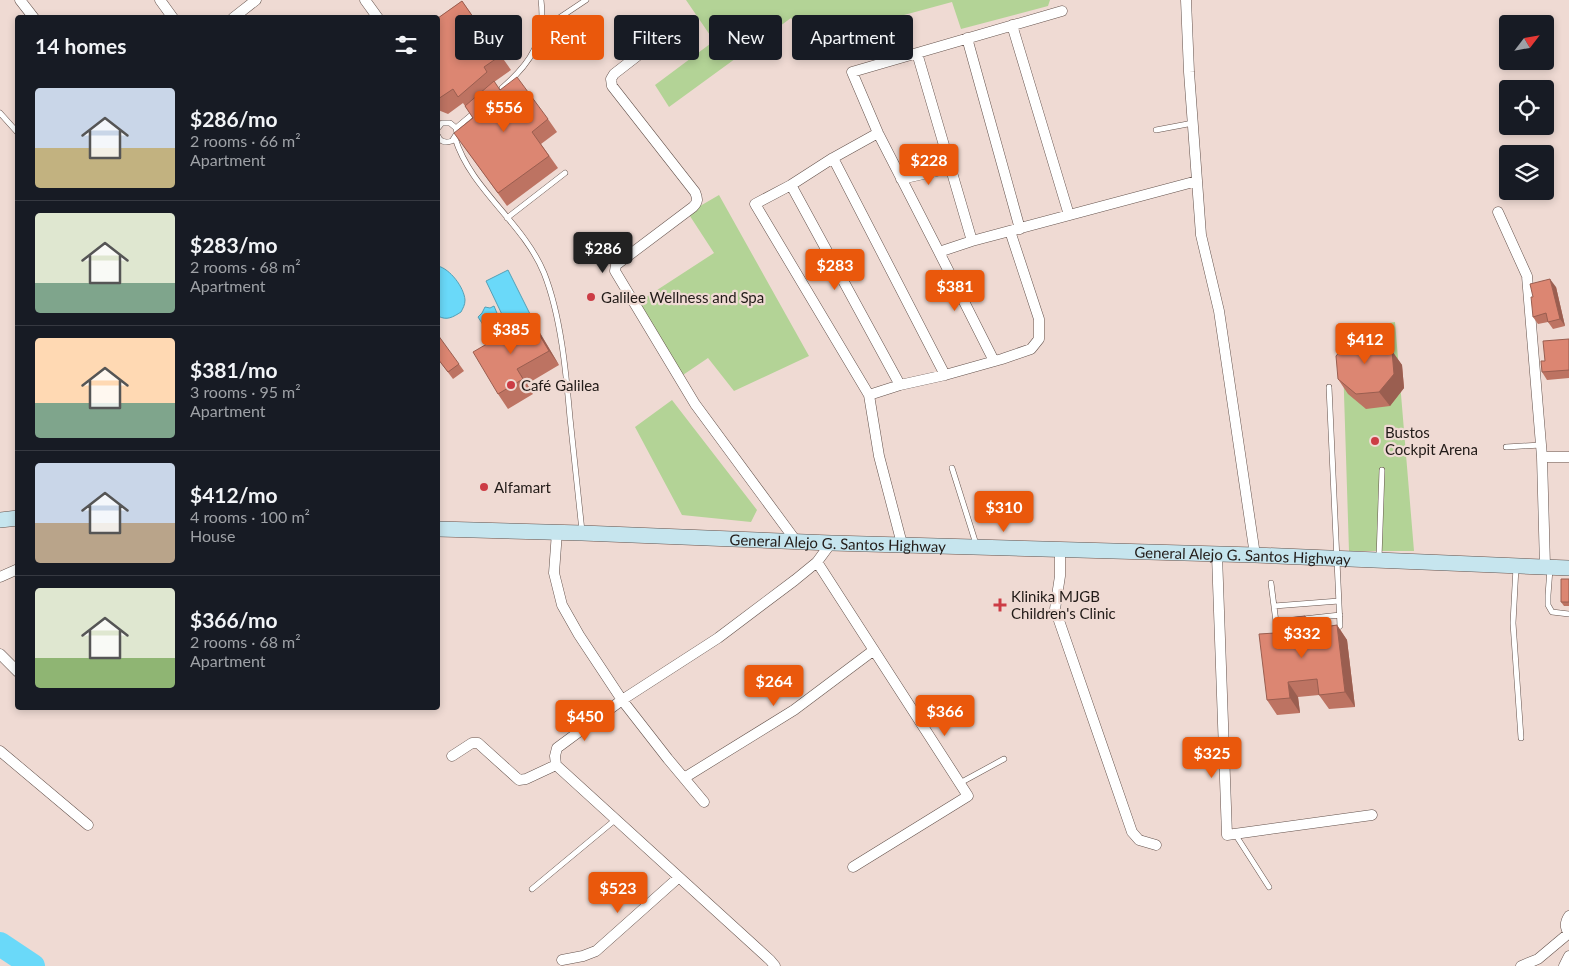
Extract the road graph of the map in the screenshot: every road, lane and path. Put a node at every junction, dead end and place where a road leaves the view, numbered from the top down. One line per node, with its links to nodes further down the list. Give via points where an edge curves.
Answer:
1 (20, 0): 9 (street)
2 (160, 0): 10 (street)
3 (256, 0): 11 (street)
4 (365, 0): 12 (street)
5 (541, 0): 13 (lane)
6 (586, 0): 14 (lane)
7 (1186, 0): 23 (street)
8 (1062, 11): 15 (street)
9 (32, 15)
10 (170, 15)
11 (237, 15)
12 (376, 15)
13 (542, 15)
14 (564, 15)
15 (1012, 25): 16 (street); 38 (street)
16 (967, 38): 18 (street); 40 (street)
17 (532, 53): 20 (lane, via 522,70)
18 (917, 53): 28 (street, via 852,72); 32 (street)
19 (632, 60): 59 (street, via 614,74 612,86 698,198 693,207 616,265 615,271 696,404)
20 (500, 90)
21 (478, 109): 25 (lane)
22 (0, 113): 26 (lane)
23 (1193, 123): 27 (lane); 35 (street)
24 (440, 126): 25 (lane, via 446,122)
25 (456, 128): 30 (lane)
26 (15, 130)
27 (1156, 130)
28 (878, 133): 31 (street); 34 (street)
29 (440, 138): 30 (lane, via 447,142)
30 (455, 138): 39 (lane, via 472,174)
31 (833, 158): 36 (street); 44 (street)
32 (950, 168): 34 (street); 41 (street)
33 (565, 173): 39 (lane)
34 (902, 179): 42 (street)
35 (1197, 181): 38 (street); 65 (street, via 1202,235 1219,311)
36 (791, 185): 45 (street); 47 (street, via 755,204)
37 (1498, 212): 48 (street, via 1527,276)
38 (1069, 214): 40 (street)
39 (507, 218): 58 (lane, via 543,272 552,298 564,360)
40 (1015, 230): 41 (street); 43 (street, via 1039,319 1039,339 1031,349)
41 (972, 241): 42 (street)
42 (939, 252): 43 (street)
43 (994, 361): 44 (street)
44 (945, 375): 45 (street)
45 (900, 385): 47 (street)
46 (1329, 387): 66 (lane)
47 (869, 395): 61 (street, via 879,456)
48 (1542, 445): 49 (lane); 50 (street)
49 (1506, 447)
50 (1542, 457): 51 (street); 70 (street)
51 (1569, 457)
52 (952, 468): 62 (lane)
53 (1382, 470): 67 (lane)
54 (15, 518): 55 (main road)
55 (0, 520)
56 (440, 529): 57 (main road, General Alejo G. Santos Highway)
57 (557, 532): 58 (main road, General Alejo G. Santos Highway); 85 (street, via 554,573 562,605)
58 (582, 533): 59 (main road, General Alejo G. Santos Highway)
59 (796, 541): 60 (main road, General Alejo G. Santos Highway)
60 (831, 543): 61 (main road, General Alejo G. Santos Highway); 68 (street)
61 (902, 544): 62 (main road, General Alejo G. Santos Highway)
62 (976, 547): 63 (main road, General Alejo G. Santos Highway)
63 (1060, 550): 64 (main road, General Alejo G. Santos Highway); 98 (street, via 1055,609 1132,832 1139,840)
64 (1217, 555): 65 (main road, General Alejo G. Santos Highway); 97 (street, via 1227,835)
65 (1255, 555): 66 (main road, General Alejo G. Santos Highway)
66 (1337, 559): 67 (main road, General Alejo G. Santos Highway); 75 (lane)
67 (1379, 561): 69 (main road, General Alejo G. Santos Highway)
68 (817, 562): 82 (street); 85 (street, via 718,638)
69 (1516, 565): 70 (main road, General Alejo G. Santos Highway); 86 (lane, via 1513,623)
70 (1548, 566): 71 (main road, General Alejo G. Santos Highway); 77 (lane, via 1548,605 1552,612)
71 (1569, 568)
72 (15, 570): 73 (street)
73 (0, 577)
74 (1271, 584): 76 (lane)
75 (1339, 601): 76 (lane); 78 (lane)
76 (1274, 606): 79 (lane)
77 (1569, 614)
78 (1340, 615): 79 (lane); 80 (lane, via 1340,626)
79 (1276, 622): 81 (lane, via 1277,631)
80 (1330, 635)
81 (1291, 640)
82 (874, 650): 91 (street, via 794,710); 92 (street)
83 (0, 654): 84 (street)
84 (15, 669)
85 (622, 700): 90 (street, via 557,748); 91 (street)
86 (1521, 738)
87 (0, 751): 96 (street)
88 (452, 756): 90 (street, via 472,742 478,743 519,780)
89 (1004, 759): 92 (lane)
90 (556, 765): 95 (street)
91 (684, 778): 93 (street)
92 (960, 784): 99 (street, via 968,796)
93 (704, 802)
94 (1372, 815): 97 (street)
95 (615, 820): 100 (street); 102 (lane)
96 (88, 825)
97 (1235, 834): 101 (lane)
98 (1156, 845)
99 (853, 866)
100 (678, 878): 106 (street, via 596,951); 107 (street)
101 (1269, 887)
102 (532, 889)
103 (1569, 916): 104 (street, via 1566,923)
104 (1569, 933): 108 (street, via 1538,959)
105 (1569, 956): 109 (street)
106 (562, 960)
107 (775, 966)
108 (1521, 966)
109 (1564, 966)

